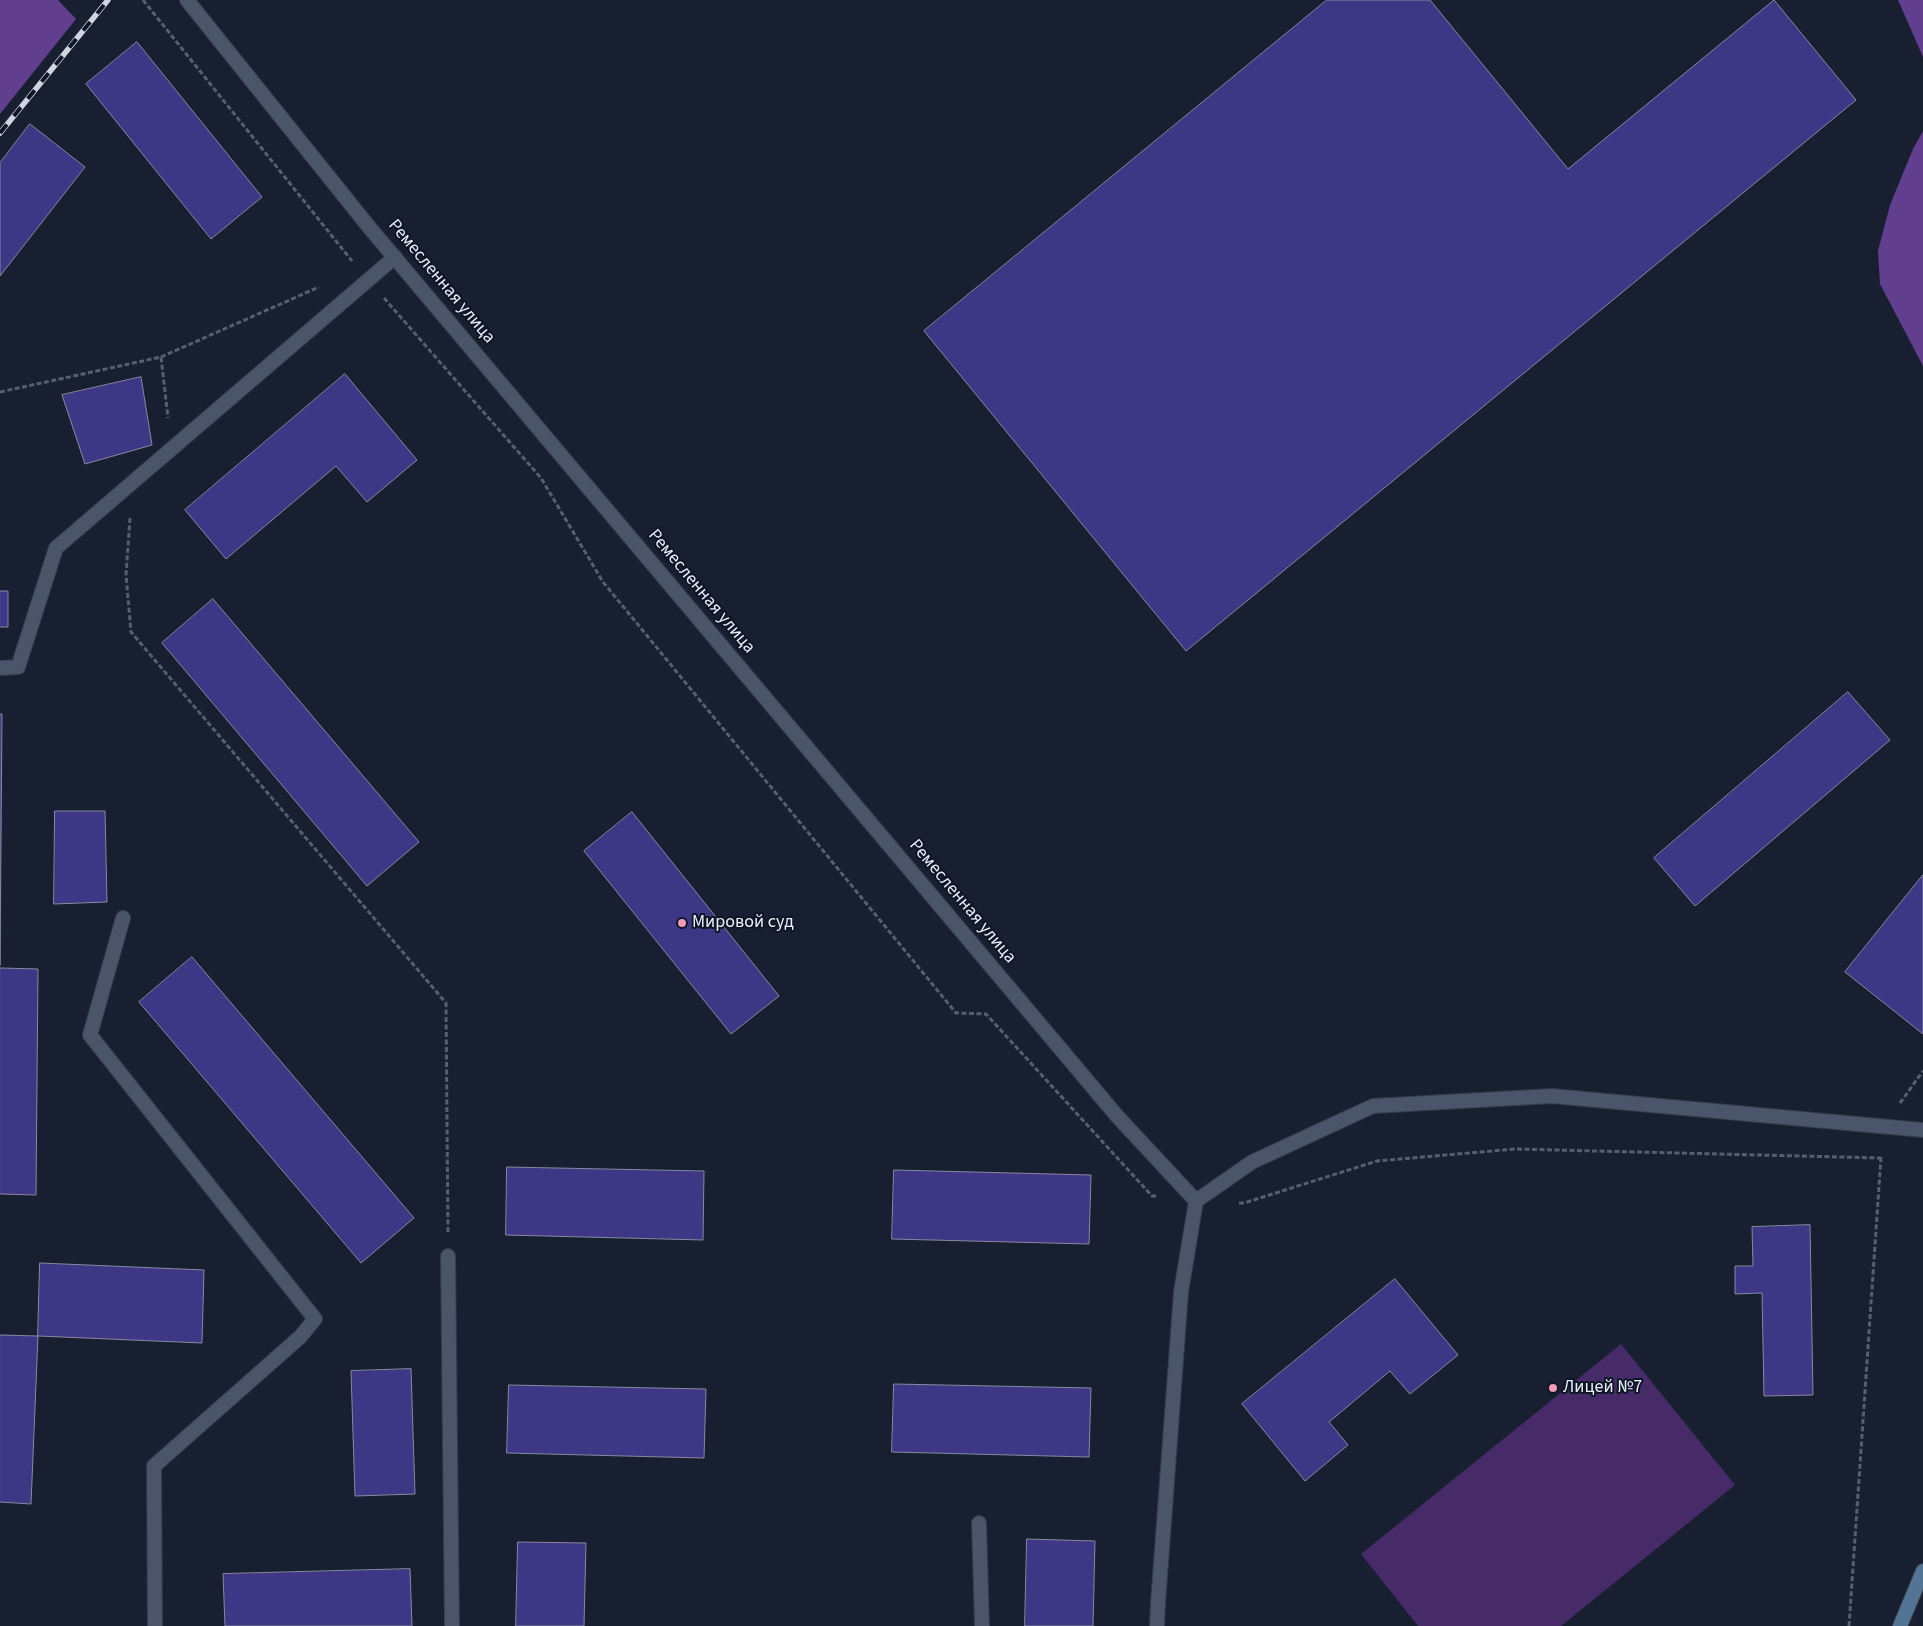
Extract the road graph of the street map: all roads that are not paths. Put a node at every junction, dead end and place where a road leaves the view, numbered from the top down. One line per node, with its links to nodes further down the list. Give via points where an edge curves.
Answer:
1 (186, 0): 2 (street, Ремесленная улица)
2 (395, 257): 3 (street, via 56,548 18,667); 6 (street, Ремесленная улица, via 1117,1116)
3 (0, 668)
4 (123, 918): 10 (street, via 90,1034 315,1319 300,1337 154,1466)
5 (1923, 1130): 6 (street, via 1552,1096 1373,1106 1252,1162)
6 (1196, 1201): 13 (street, via 1181,1292)
7 (448, 1256): 11 (street)
8 (979, 1523): 12 (street)
9 (1923, 1571): 14 (main road)
10 (155, 1626)
11 (452, 1626)
12 (982, 1626)
13 (1158, 1626)
14 (1900, 1626)

